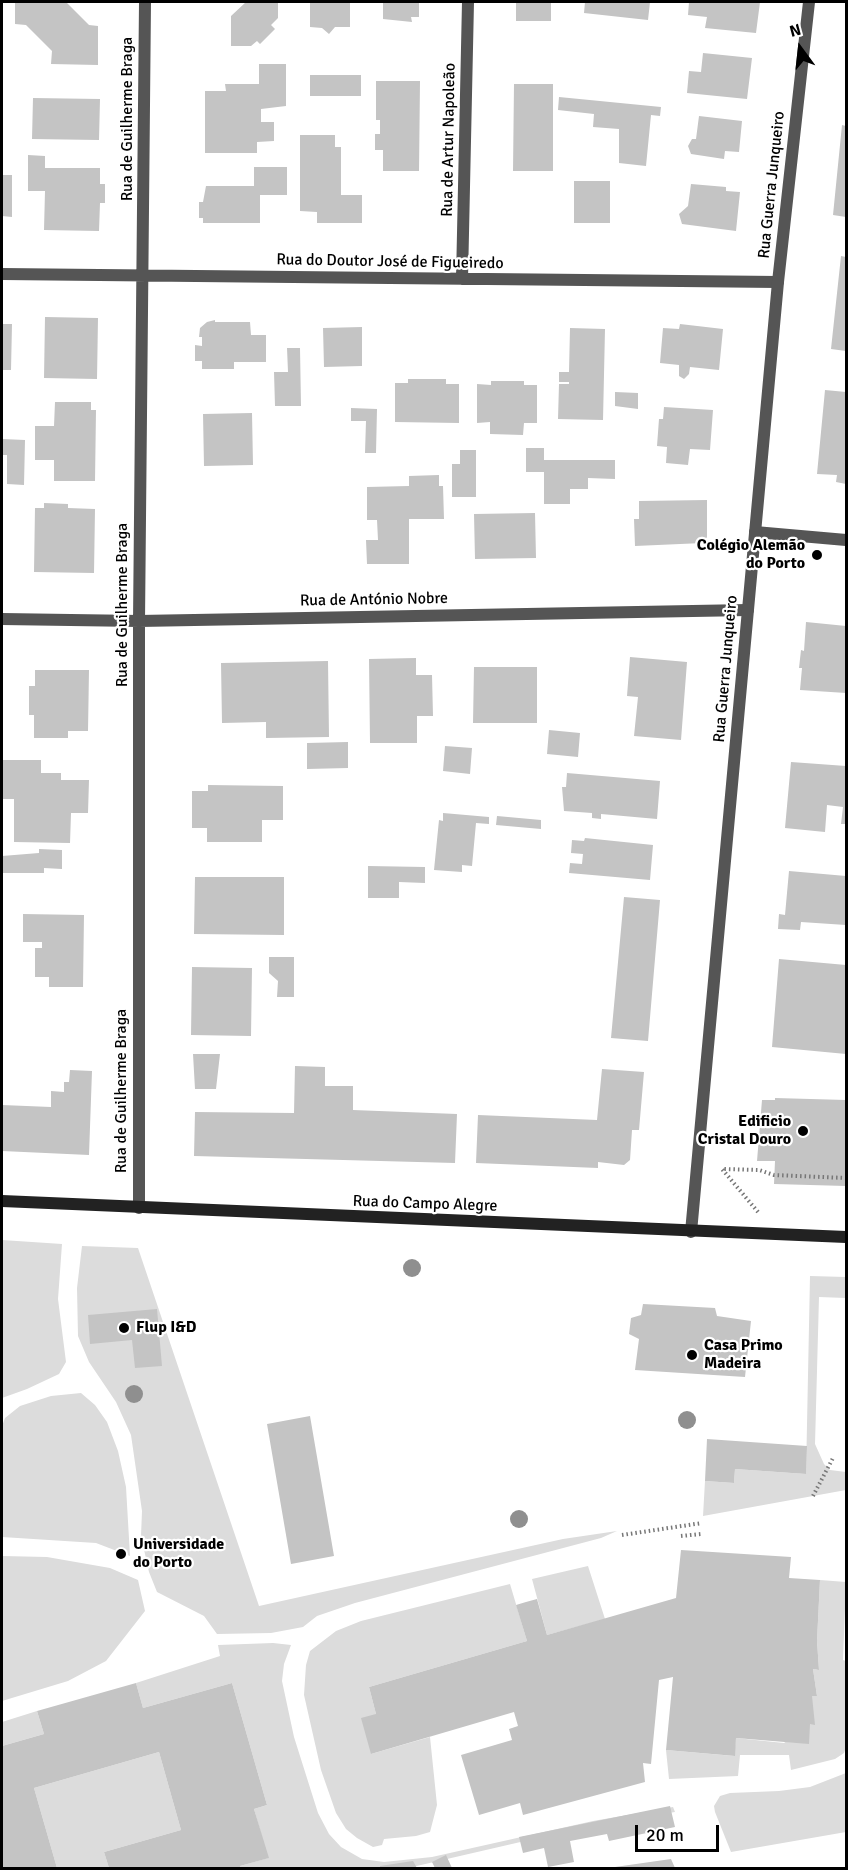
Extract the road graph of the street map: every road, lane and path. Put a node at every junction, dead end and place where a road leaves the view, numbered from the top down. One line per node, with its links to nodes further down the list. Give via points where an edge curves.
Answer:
1 (145, 2): 5 (street, Rua de Guilherme Braga)
2 (468, 2): 6 (street, Rua de Artur Napoleão)
3 (809, 2): 7 (street, Rua Guerra Junqueiro)
4 (2, 274): 5 (street, Rua do Doutor José de Figueiredo)
5 (143, 276): 6 (street, Rua do Doutor José de Figueiredo); 12 (street, Rua de Guilherme Braga)
6 (462, 279): 7 (street, Rua do Doutor José de Figueiredo)
7 (778, 282): 8 (street, Rua Guerra Junqueiro)
8 (755, 532): 9 (street); 10 (street, Rua Guerra Junqueiro)
9 (846, 540)
10 (748, 610): 12 (street, Rua de António Nobre); 17 (street, Rua Guerra Junqueiro)
11 (2, 619): 12 (street, Rua de António Nobre)
12 (139, 621): 15 (street, Rua de Guilherme Braga)
13 (846, 1178): 16 (path, via 722,1169)
14 (2, 1201): 15 (main road, Rua do Campo Alegre)
15 (139, 1208): 17 (main road, Rua do Campo Alegre)
16 (758, 1213)
17 (691, 1232): 18 (main road, Rua do Campo Alegre)
18 (846, 1237)
19 (833, 1458): 20 (path)
20 (813, 1496)
21 (702, 1523): 23 (path)
22 (701, 1534): 24 (path)
23 (622, 1535)
24 (681, 1536)

